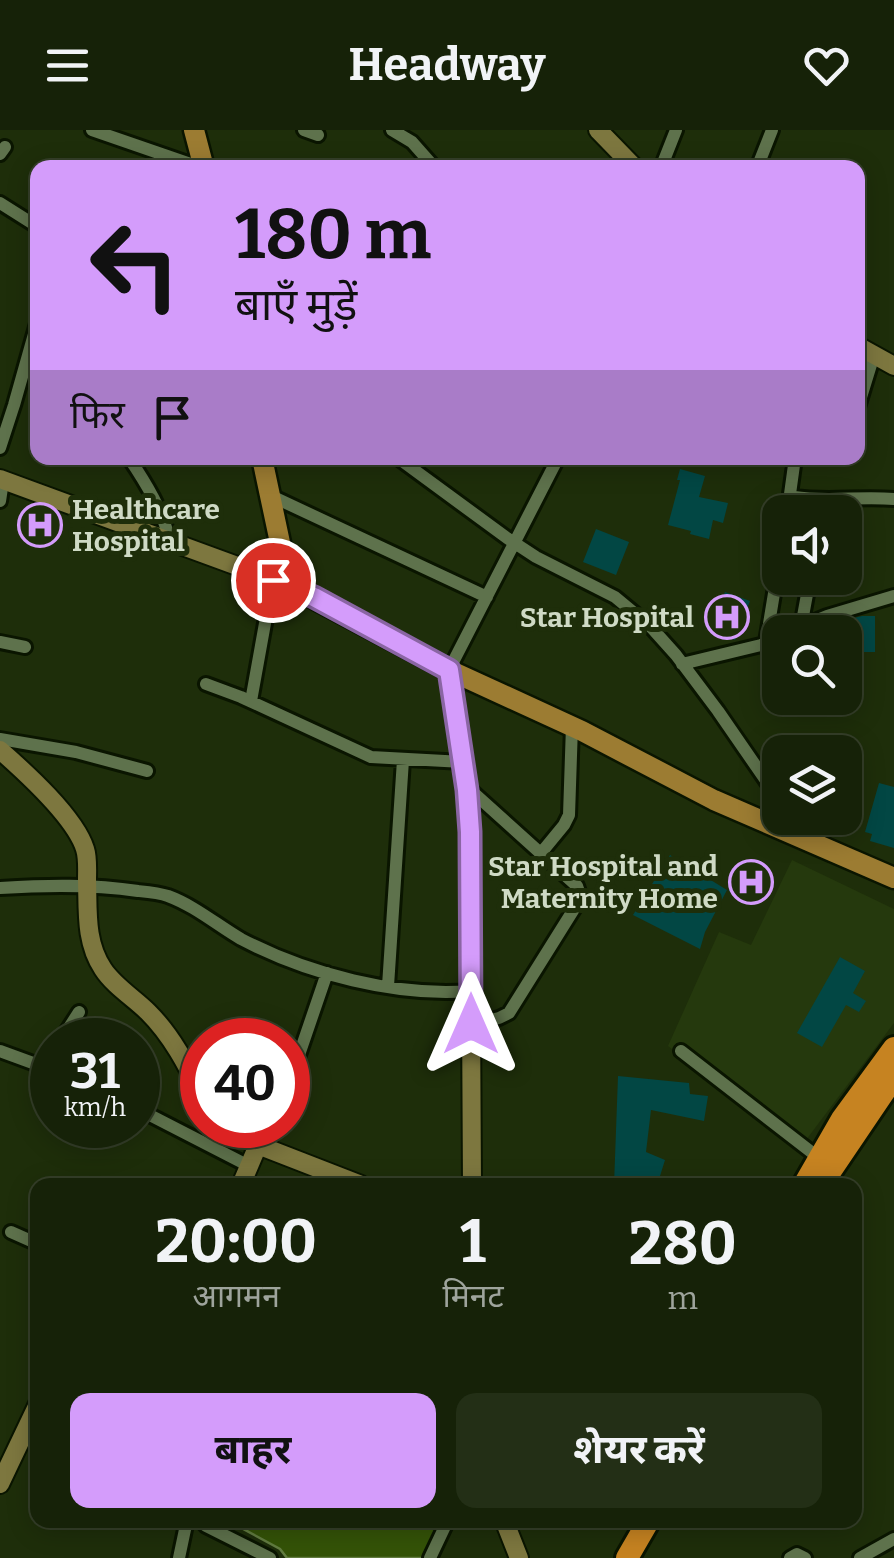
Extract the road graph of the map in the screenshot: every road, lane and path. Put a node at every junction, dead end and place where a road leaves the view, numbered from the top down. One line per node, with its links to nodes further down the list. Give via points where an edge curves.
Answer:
1 (92, 130): 7 (street)
2 (194, 130): 8 (main road)
3 (392, 130): 9 (street)
4 (598, 130): 10 (street)
5 (676, 130): 11 (street)
6 (772, 130): 12 (street)
7 (180, 160)
8 (201, 160)
9 (428, 160)
10 (628, 160)
11 (664, 160)
12 (760, 160)
13 (0, 202): 14 (street)
14 (30, 221)
15 (30, 350): 18 (street)
16 (866, 350): 17 (street)
17 (894, 366)
18 (0, 448)
19 (134, 465): 30 (street)
20 (264, 465): 26 (main road)
21 (407, 465): 31 (street)
22 (554, 465): 31 (street)
23 (794, 465): 25 (street)
24 (2, 480): 29 (street); 30 (street)
25 (790, 494)
26 (270, 495): 32 (main road); 34 (street)
27 (862, 497): 28 (street)
28 (894, 500)
29 (0, 502)
30 (170, 542): 32 (street)
31 (514, 544): 34 (street); 39 (street, via 615,597)
32 (281, 582): 40 (main road); 42 (street)
33 (894, 596): 35 (street)
34 (487, 597): 40 (street)
35 (830, 615)
36 (0, 642): 38 (street)
37 (762, 642): 39 (street)
38 (25, 647)
39 (682, 664): 49 (street)
40 (449, 670): 43 (main road); 47 (street)
41 (206, 684): 42 (street)
42 (251, 701): 46 (street, via 357,752)
43 (572, 726): 51 (main road, via 714,800); 53 (street, via 569,815)
44 (0, 739): 48 (street)
45 (0, 750): 55 (street, via 75,829 85,848)
46 (403, 760): 47 (street); 58 (street)
47 (463, 762): 50 (street)
48 (147, 771)
49 (762, 773)
50 (466, 786): 53 (street); 59 (street)
51 (762, 816)
52 (809, 835): 54 (main road)
53 (541, 853): 63 (street, via 577,886 579,901 509,1013)
54 (894, 878)
55 (87, 885): 56 (street); 57 (street, via 166,895 283,959); 67 (street, via 88,927 103,970 170,1036)
56 (0, 888)
57 (327, 973): 58 (street); 62 (street)
58 (388, 986): 59 (street)
59 (471, 991): 63 (street)
60 (79, 1012): 61 (street)
61 (75, 1018)
62 (310, 1023)
63 (471, 1024): 77 (street)
64 (894, 1048): 73 (highway)
65 (0, 1050): 68 (street)
66 (681, 1052): 73 (street)
67 (180, 1055)
68 (30, 1061)
69 (894, 1077): 79 (highway)
70 (160, 1120): 74 (street)
71 (257, 1148): 74 (street)
72 (266, 1148): 76 (street)
73 (819, 1158): 78 (highway)
74 (249, 1166): 75 (street)
75 (244, 1178)
76 (343, 1178)
77 (472, 1178)
78 (808, 1178)
79 (827, 1178)
80 (11, 1232): 81 (street)
81 (30, 1240)
82 (30, 1421): 83 (street)
83 (0, 1484)
84 (185, 1528): 91 (street)
85 (223, 1528): 92 (street)
86 (444, 1528): 93 (street)
87 (507, 1528): 94 (street)
88 (626, 1528): 95 (highway)
89 (644, 1528): 96 (highway)
90 (894, 1539): 99 (street)
91 (179, 1558)
92 (270, 1558)
93 (430, 1558)
94 (518, 1558)
95 (611, 1558)
96 (627, 1558)
97 (790, 1558): 98 (street)
98 (806, 1558)
99 (860, 1558)

